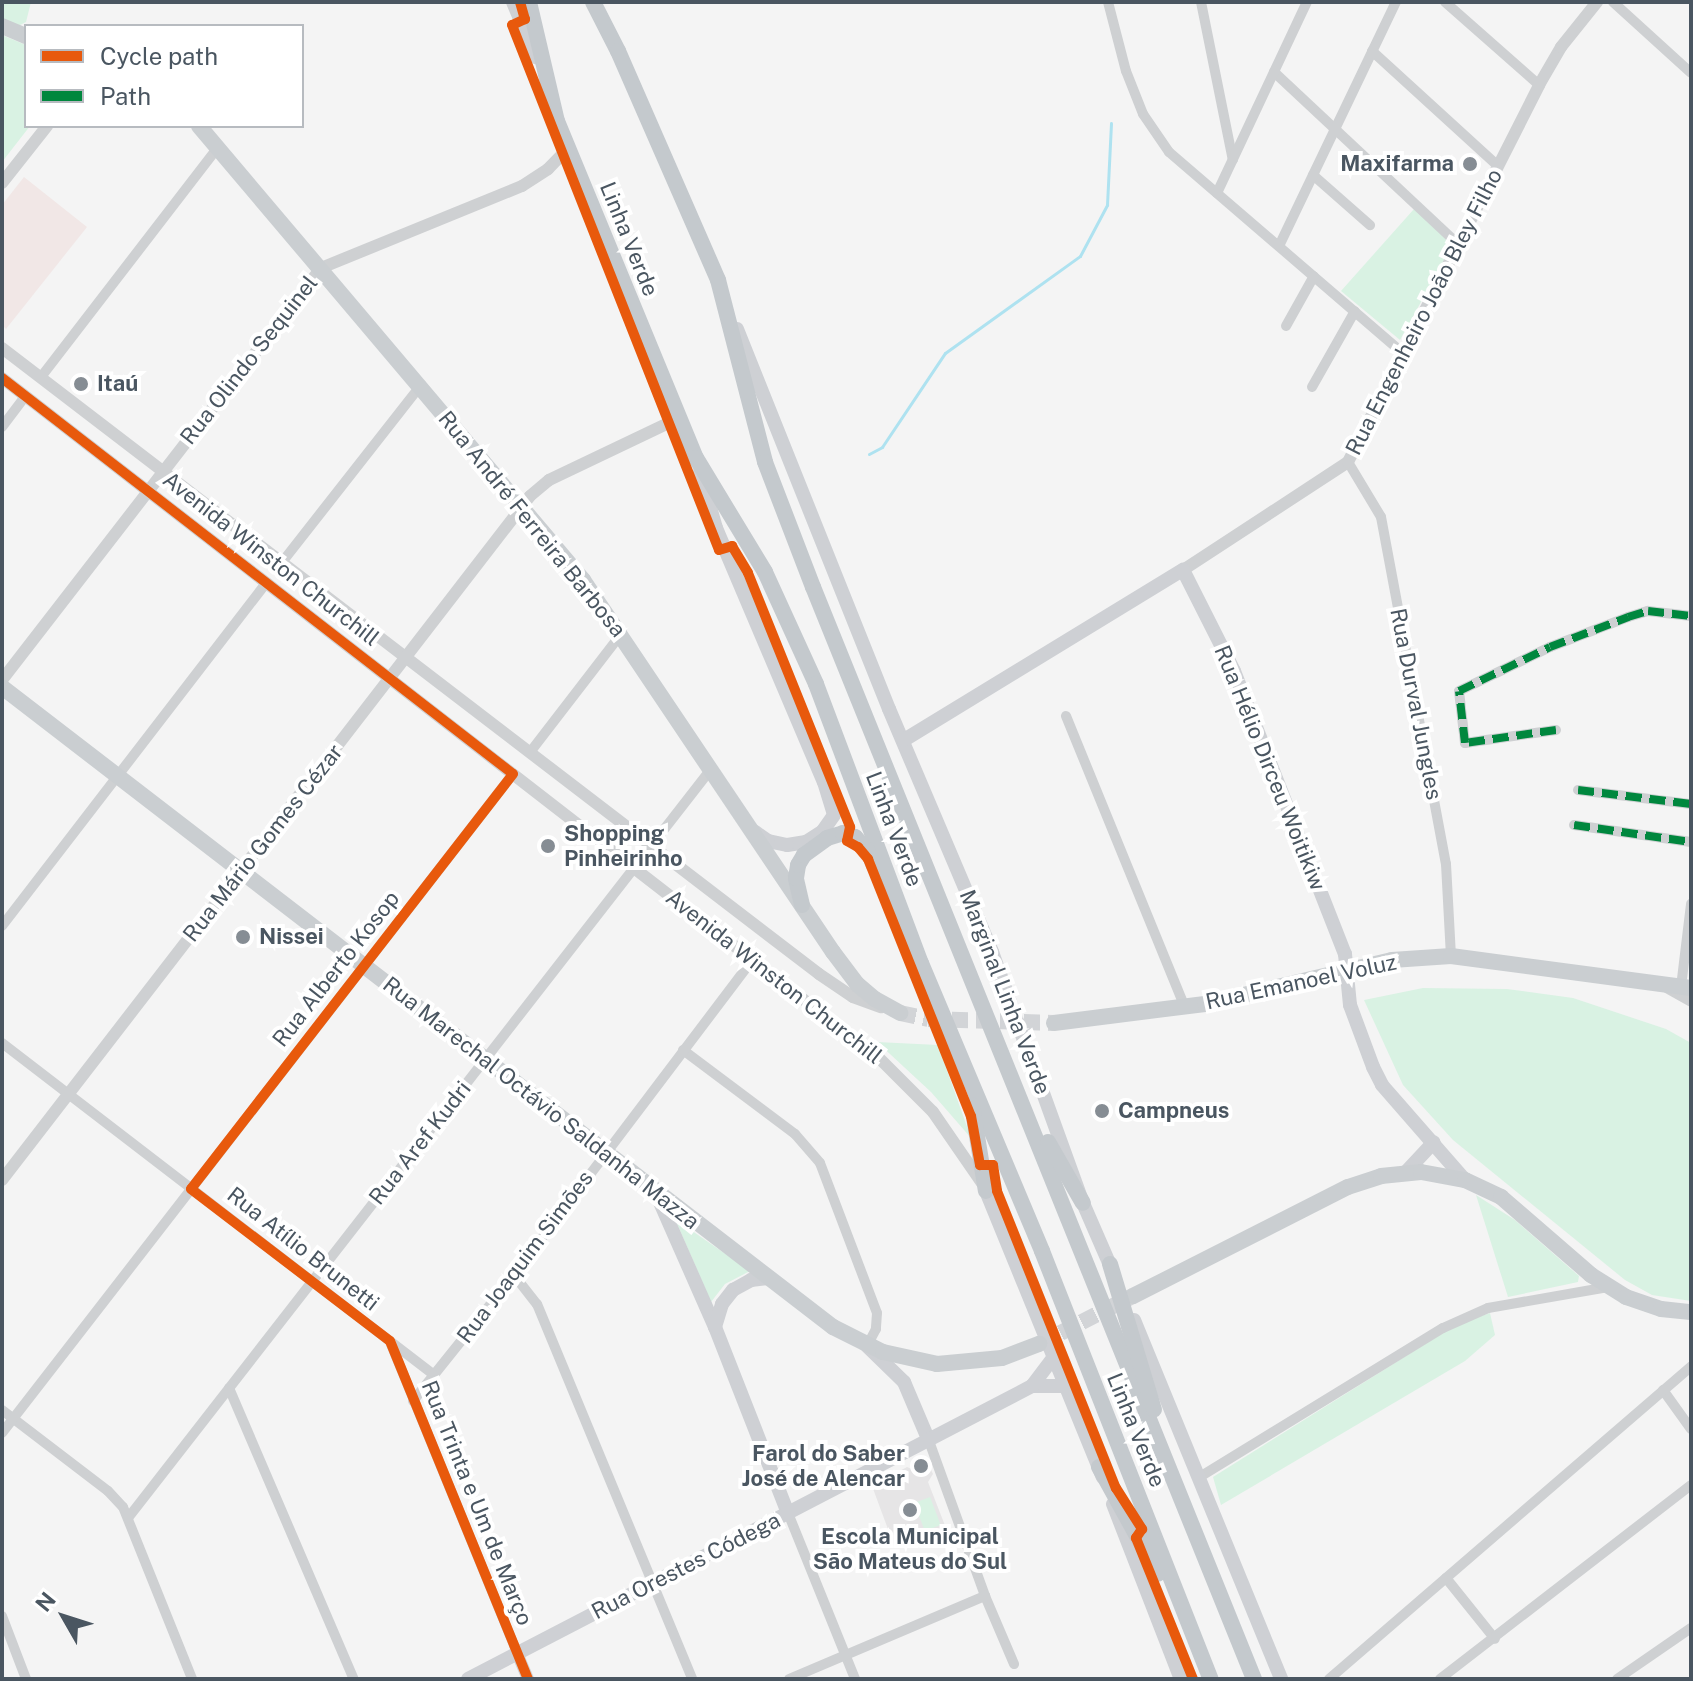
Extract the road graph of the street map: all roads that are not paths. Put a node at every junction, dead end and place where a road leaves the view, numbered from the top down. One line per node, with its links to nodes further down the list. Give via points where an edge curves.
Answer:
1 (513, 2): 20 (main road)
2 (529, 2): 20 (highway, Linha Verde)
3 (1108, 2): 31 (street, via 1143,114 1169,152)
4 (1201, 2): 27 (street)
5 (1292, 2): 12 (street)
6 (1307, 2): 12 (street)
7 (1396, 2): 15 (street)
8 (1445, 2): 21 (street)
9 (1597, 2): 21 (street, Rua Engenheiro João Bley Filho)
10 (1613, 2): 17 (street)
11 (595, 4): 37 (highway, Linha Verde)
12 (1301, 14): 18 (street)
13 (2, 26): 14 (main road)
14 (24, 35)
15 (1372, 51): 24 (street); 28 (street)
16 (1691, 54): 17 (street)
17 (1682, 64): 19 (street)
18 (1274, 72): 24 (street); 27 (street)
19 (1691, 73)
20 (543, 74): 26 (highway, Linha Verde)
21 (1539, 85): 28 (street, Rua Engenheiro João Bley Filho)
22 (45, 128): 30 (street)
23 (201, 128): 25 (main road, Rua André Ferreira Barbosa)
24 (1335, 129): 29 (street); 33 (street)
25 (218, 147): 35 (main road, Rua André Ferreira Barbosa); 42 (street)
26 (568, 148): 35 (street, via 522,186); 47 (highway, Linha Verde)
27 (1233, 160): 31 (street)
28 (1498, 166): 33 (street, Rua Engenheiro João Bley Filho)
29 (1313, 175): 32 (street); 34 (street)
30 (2, 183)
31 (1217, 193): 34 (street)
32 (1370, 225)
33 (1458, 244): 41 (street, Rua Engenheiro João Bley Filho)
34 (1279, 246): 36 (street)
35 (321, 268): 44 (main road, Rua André Ferreira Barbosa); 51 (street, Rua Olindo Sequinel)
36 (1314, 276): 38 (street); 39 (street)
37 (727, 306): 65 (main road, Marginal Linha Verde); 97 (highway, Linha Verde, via 765,462)
38 (1355, 311): 41 (street); 45 (street)
39 (1286, 326)
40 (2, 348): 42 (street, Avenida Winston Churchill)
41 (1403, 353): 50 (street, Rua Engenheiro João Bley Filho)
42 (41, 377): 51 (street, Avenida Winston Churchill)
43 (2, 378): 46 (street, Avenida Winston Churchill)
44 (421, 385): 53 (main road, Rua André Ferreira Barbosa); 54 (street)
45 (1312, 387)
46 (25, 397): 48 (street); 52 (street, Avenida Winston Churchill)
47 (679, 418): 49 (highway, Linha Verde); 53 (street, Rua Mário Gomes Cézar, via 549,480)
48 (2, 427)
49 (696, 458): 73 (main road, via 716,528 834,815 806,842 768,841); 83 (highway, Linha Verde, via 782,607)
50 (1348, 462): 55 (street, Rua Engenheiro João Bley Filho); 81 (street, Rua Durval Jungles, via 1381,517 1446,864)
51 (164, 470): 52 (street, Rua Olindo Sequinel); 54 (street, Avenida Winston Churchill)
52 (149, 490): 56 (street, Avenida Winston Churchill); 61 (street, Rua Olindo Sequinel)
53 (522, 505): 58 (main road, Rua André Ferreira Barbosa); 59 (street, Rua Mário Gomes Cézar)
54 (283, 561): 59 (street, Avenida Winston Churchill)
55 (1183, 570): 65 (main road, Rua Engenheiro João Bley Filho); 85 (main road, Rua Hélio Dirceu Woitikiw, via 1234,671)
56 (267, 582): 60 (street, Avenida Winston Churchill); 69 (street)
57 (1691, 616): 64 (street, via 1648,611 1550,647 1459,691 1465,743)
58 (621, 634): 66 (street); 67 (main road, Rua André Ferreira Barbosa)
59 (407, 657): 60 (street, Rua Mário Gomes Cézar); 66 (street, Avenida Winston Churchill)
60 (390, 677): 68 (street, Avenida Winston Churchill); 77 (street, Rua Mário Gomes Cézar)
61 (2, 680)
62 (2, 687): 69 (main road, Rua Marechal Octávio Saldanha Mazza)
63 (1066, 716): 89 (street)
64 (1556, 730)
65 (904, 740): 106 (main road, Marginal Linha Verde, via 992,952)
66 (531, 751): 75 (street, Avenida Winston Churchill)
67 (711, 769): 73 (main road, Rua André Ferreira Barbosa); 75 (street, Rua Aref Kudri)
68 (513, 774): 76 (street, Avenida Winston Churchill); 84 (street, Rua Alberto Kosop)
69 (118, 776): 77 (main road, Rua Marechal Octávio Saldanha Mazza); 80 (street)
70 (1578, 790): 71 (street)
71 (1691, 804)
72 (1574, 825): 74 (street)
73 (752, 830): 79 (main road, Rua André Ferreira Barbosa)
74 (1691, 842)
75 (652, 845): 76 (street, Rua Aref Kudri); 90 (street, Avenida Winston Churchill, via 838,988)
76 (634, 867): 82 (street, Avenida Winston Churchill); 94 (street, Rua Aref Kudri)
77 (241, 871): 84 (main road, Rua Marechal Octávio Saldanha Mazza); 96 (street, Rua Mário Gomes Cézar)
78 (1691, 904): 87 (street)
79 (802, 905): 83 (highway, via 796,878 804,855 827,838 843,833 855,837 868,851 909,950); 90 (main road, Rua André Ferreira Barbosa, via 857,984)
80 (2, 926)
81 (1451, 956): 85 (main road, Rua Emanoel Voluz); 86 (main road, Rua Emanoel Voluz)
82 (752, 960): 93 (street, Rua Joaquim Simões); 105 (street, Avenida Winston Churchill, via 914,1091 952,1135)
83 (921, 963): 95 (highway, Linha Verde)
84 (364, 966): 94 (main road, Rua Marechal Octávio Saldanha Mazza); 103 (street, Rua Alberto Kosop)
85 (1347, 969): 89 (main road, Rua Emanoel Voluz); 98 (main road, Rua Hélio Dirceu Woitikiw, via 1350,1005 1382,1085)
86 (1655, 983): 87 (main road, Rua Emanoel Voluz); 88 (street)
87 (1686, 988)
88 (1691, 1002)
89 (1185, 1007): 91 (main road, Rua Emanoel Voluz)
90 (900, 1013)
91 (1054, 1023)
92 (2, 1043): 96 (street, Rua Atílio Brunetti)
93 (683, 1050): 99 (street, Rua Joaquim Simões); 117 (street, via 795,1134 820,1163 877,1313)
94 (485, 1059): 99 (main road, Rua Marechal Octávio Saldanha Mazza); 110 (street, Rua Aref Kudri)
95 (968, 1080): 105 (highway); 145 (highway, Linha Verde, via 1042,1251)
96 (68, 1094): 101 (street, Rua Mário Gomes Cézar); 103 (street, Rua Atílio Brunetti)
97 (1022, 1100): 106 (highway); 138 (highway, Linha Verde)
98 (1434, 1142): 100 (main road); 102 (main road, Rua Hélio Dirceu Woitikiw)
99 (604, 1152): 104 (main road, Rua Marechal Octávio Saldanha Mazza); 108 (street, Rua Joaquim Simões)
100 (1405, 1173): 102 (main road); 112 (main road, via 1348,1187)
101 (2, 1180)
102 (1465, 1180): 111 (main road, via 1508,1202)
103 (191, 1189): 110 (street, Rua Atílio Brunetti); 129 (street, Rua Alberto Kosop)
104 (655, 1191): 109 (main road, Rua Marechal Octávio Saldanha Mazza); 114 (main road)
105 (986, 1191): 118 (main road)
106 (1083, 1203): 107 (main road, Marginal Linha Verde)
107 (1110, 1264): 134 (main road, Marginal Linha Verde); 138 (highway)
108 (514, 1275): 121 (street, Rua Joaquim Simões); 140 (street, via 537,1304)
109 (768, 1278): 114 (main road, via 733,1290); 117 (main road, Rua Marechal Octávio Saldanha Mazza)
110 (312, 1282): 115 (street, Rua Atílio Brunetti); 125 (street, Rua Aref Kudri)
111 (1608, 1287): 113 (main road, via 1642,1304); 134 (street, via 1488,1308 1443,1328)
112 (1133, 1296)
113 (1691, 1312)
114 (715, 1327): 136 (main road)
115 (390, 1341): 121 (street, Rua Atílio Brunetti); 127 (street, Rua Trinta e Um de Março)
116 (1039, 1344): 119 (main road, Rua Marechal Octávio Saldanha Mazza, via 981,1362)
117 (867, 1346): 119 (main road, Rua Marechal Octávio Saldanha Mazza); 122 (main road)
118 (1055, 1356): 123 (main road, Rua Orestes Códega); 124 (main road)
119 (918, 1361): 122 (main road)
120 (1691, 1366): 126 (street)
121 (434, 1375): 127 (street, Rua Joaquim Simões)
122 (904, 1382): 132 (main road)
123 (1032, 1386): 124 (main road, Rua Orestes Códega); 132 (main road, Rua Orestes Códega)
124 (1068, 1386): 133 (main road)
125 (229, 1388): 137 (street, Rua Aref Kudri); 152 (street)
126 (1663, 1390): 130 (street); 139 (street)
127 (413, 1401): 146 (street, Rua Trinta e Um de Março)
128 (2, 1410): 129 (street)
129 (13, 1418): 131 (street, Rua Alberto Kosop); 137 (street, via 108,1491)
130 (1691, 1429)
131 (2, 1433)
132 (929, 1441): 136 (main road, Rua Orestes Códega); 141 (street)
133 (1099, 1467): 145 (highway); 149 (main road)
134 (1198, 1478): 160 (main road, Marginal Linha Verde)
135 (1691, 1485): 144 (street)
136 (788, 1513): 140 (main road, Rua Orestes Códega); 147 (street)
137 (128, 1518): 151 (street)
138 (1188, 1522): 159 (highway, Linha Verde)
139 (1446, 1578): 144 (street); 161 (street)
140 (653, 1583): 146 (main road, Rua Orestes Códega); 155 (street)
141 (985, 1596): 147 (street); 148 (street)
142 (2, 1616): 150 (street)
143 (1691, 1628): 163 (street)
144 (1495, 1639): 162 (street)
145 (1197, 1645): 158 (highway, Linha Verde)
146 (517, 1653): 153 (main road, Rua Orestes Códega); 154 (street, Rua Trinta e Um de Março)
147 (844, 1654): 156 (street); 157 (street)
148 (1014, 1664)
149 (1176, 1677)
150 (26, 1679)
151 (192, 1679)
152 (354, 1679)
153 (468, 1679)
154 (528, 1679)
155 (692, 1679)
156 (789, 1679)
157 (855, 1679)
158 (1211, 1679)
159 (1254, 1679)
160 (1281, 1679)
161 (1329, 1679)
162 (1440, 1679)
163 (1617, 1679)

